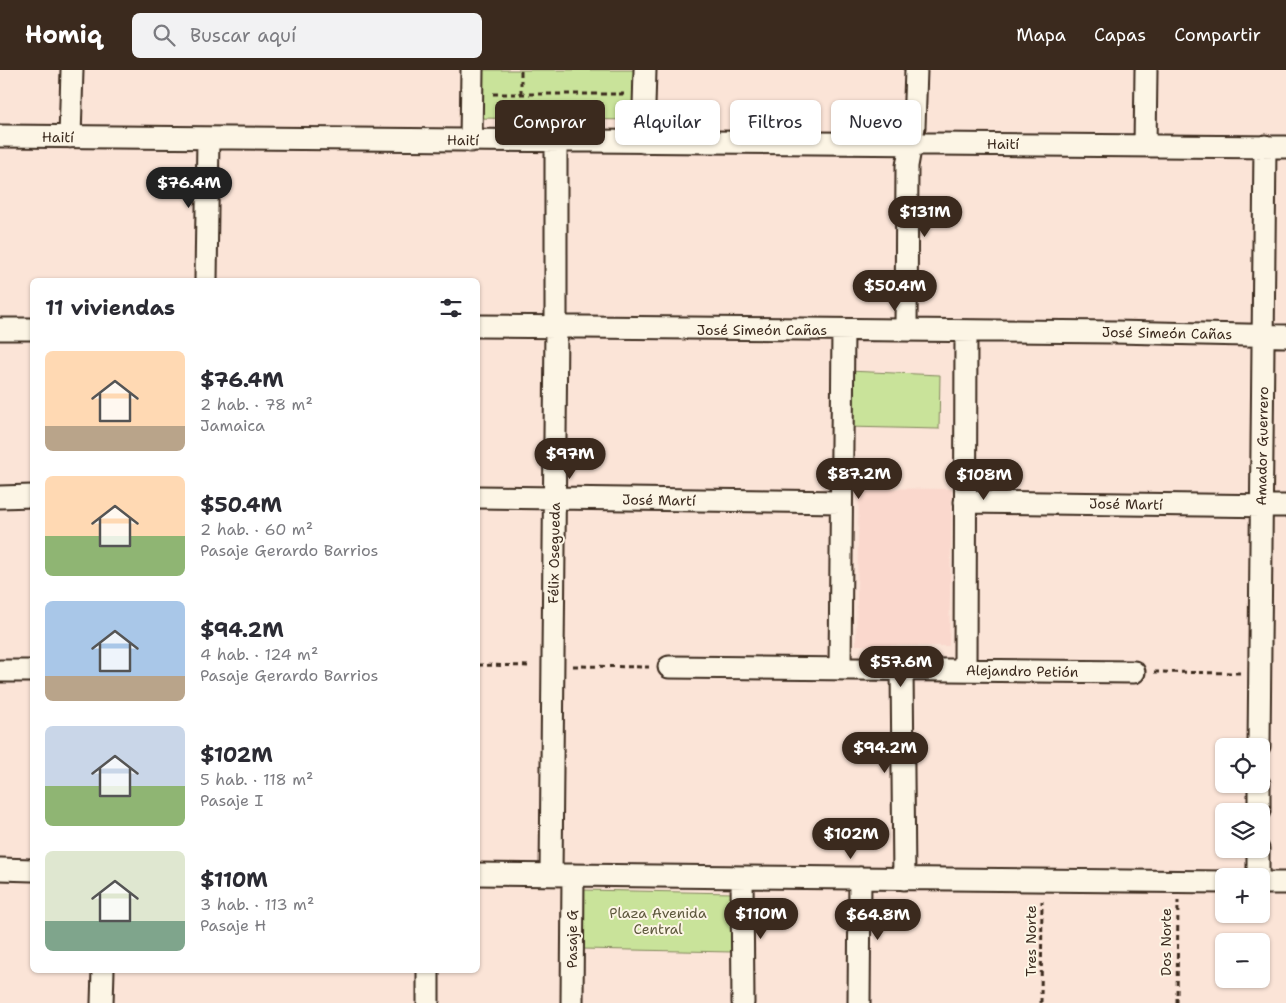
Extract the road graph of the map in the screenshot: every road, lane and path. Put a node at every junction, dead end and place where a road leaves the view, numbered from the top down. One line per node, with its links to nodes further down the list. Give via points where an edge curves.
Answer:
1 (72, 70): 13 (street)
2 (472, 70): 7 (street)
3 (521, 70): 8 (path)
4 (645, 70): 9 (street)
5 (916, 70): 11 (street)
6 (1146, 70): 22 (street)
7 (472, 93): 8 (path); 15 (street)
8 (521, 94): 9 (path)
9 (644, 94): 10 (street)
10 (644, 100)
11 (915, 100)
12 (0, 136): 13 (street, Haití)
13 (70, 137): 14 (street, Haití)
14 (208, 138): 15 (street, Haití); 24 (street)
15 (471, 140): 16 (street, Haití)
16 (495, 140)
17 (720, 143): 18 (street, Haití)
18 (831, 143)
19 (921, 144): 22 (street, Haití)
20 (556, 145): 26 (street, Félix Osegueda)
21 (911, 145): 30 (street, via 907,166)
22 (1145, 146): 23 (street, Haití)
23 (1276, 147): 32 (street, Amador Guerrero)
24 (206, 278)
25 (480, 326): 26 (street, José Simeón Cañas)
26 (556, 327): 29 (street, José Simeón Cañas); 37 (street, Félix Osegueda)
27 (0, 329): 28 (street)
28 (30, 329)
29 (843, 330): 30 (street, José Simeón Cañas); 38 (street)
30 (906, 330): 31 (street, José Simeón Cañas)
31 (966, 331): 32 (street, José Simeón Cañas); 39 (street)
32 (1264, 335): 33 (street, José Simeón Cañas); 40 (street, Amador Guerrero)
33 (1286, 336)
34 (30, 496): 35 (street)
35 (0, 497)
36 (480, 498): 37 (street, José Martí)
37 (555, 498): 38 (street, José Martí); 54 (street, Félix Osegueda)
38 (841, 502): 43 (street)
39 (965, 502): 40 (street, José Martí); 45 (street)
40 (1262, 506): 41 (street, José Martí); 49 (street, Amador Guerrero)
41 (1286, 506)
42 (669, 667): 43 (street, Alejandro Petión)
43 (840, 669): 44 (street, Alejandro Petión)
44 (902, 669): 45 (street, Alejandro Petión); 58 (street)
45 (965, 670): 48 (street, Alejandro Petión)
46 (0, 671): 47 (street)
47 (30, 671)
48 (1134, 672): 49 (path)
49 (1260, 673): 50 (street, Amador Guerrero)
50 (1259, 738)
51 (0, 869): 52 (street)
52 (30, 870)
53 (480, 874): 54 (street)
54 (551, 875): 55 (street)
55 (573, 875): 56 (street); 68 (street, Pasaje G)
56 (742, 877): 57 (street); 69 (street)
57 (860, 878): 58 (street); 70 (street)
58 (904, 879): 59 (street)
59 (1042, 880): 60 (street); 71 (path, Tres Norte)
60 (1178, 882): 61 (street); 72 (path, Dos Norte)
61 (1215, 882)
62 (1270, 883): 63 (street)
63 (1286, 883)
64 (103, 973): 66 (street)
65 (428, 973): 67 (street)
66 (102, 1003)
67 (428, 1003)
68 (572, 1003)
69 (743, 1003)
70 (859, 1003)
71 (1041, 1003)
72 (1177, 1003)

